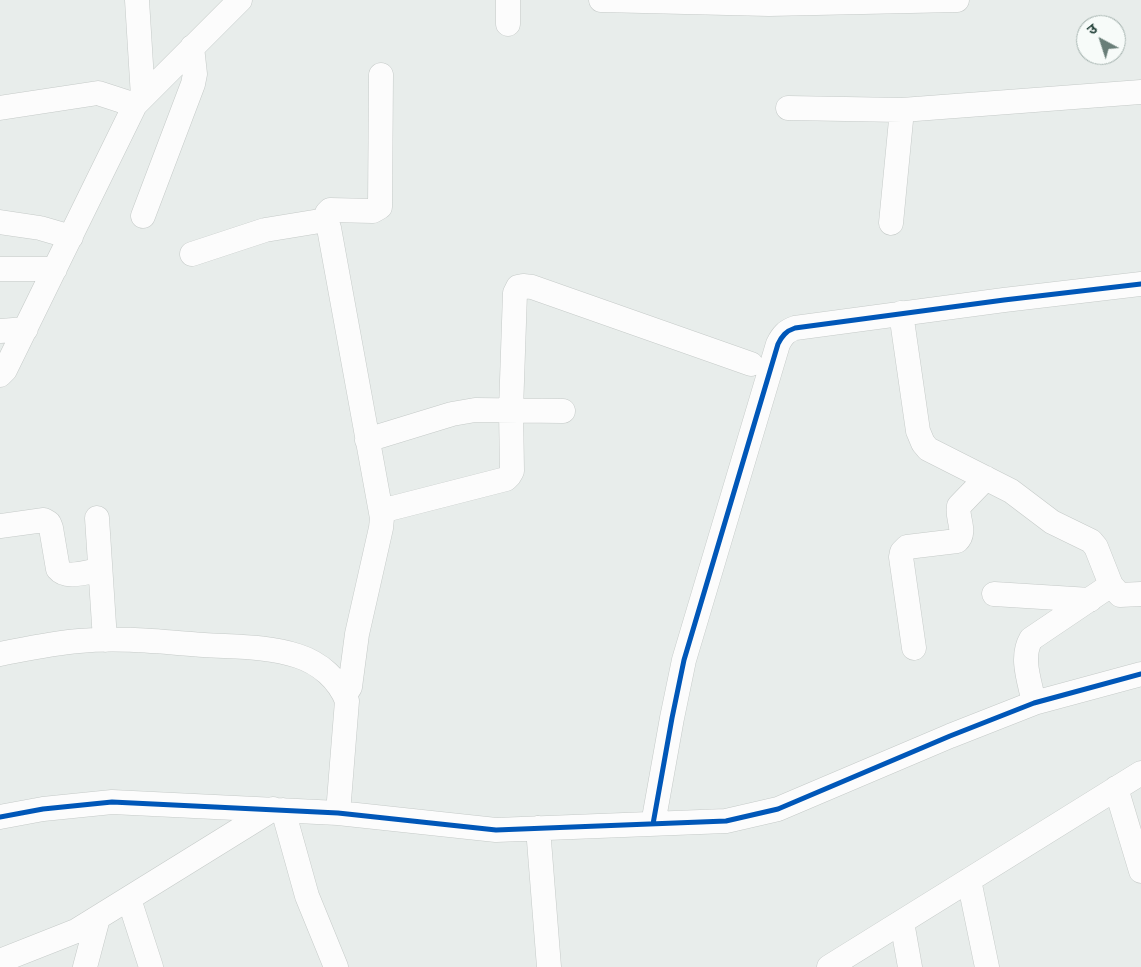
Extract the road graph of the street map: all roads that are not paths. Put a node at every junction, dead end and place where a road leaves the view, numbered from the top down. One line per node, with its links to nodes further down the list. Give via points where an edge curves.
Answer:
1 (136, 0): 14 (street)
2 (213, 0): 10 (street)
3 (240, 0): 10 (street)
4 (508, 0): 9 (street)
5 (601, 0): 8 (street)
6 (922, 0): 7 (street); 8 (street)
7 (957, 0)
8 (750, 2)
9 (508, 24)
10 (214, 26): 11 (street)
11 (192, 46): 14 (street); 18 (street, via 193,84)
12 (382, 75): 20 (street, via 380,207 372,210 330,210)
13 (1141, 92): 17 (street)
14 (139, 101): 15 (street, via 98,93); 22 (street)
15 (0, 108)
16 (788, 108): 17 (street)
17 (902, 110): 21 (street)
18 (142, 216)
19 (0, 222): 22 (street)
20 (325, 222): 23 (street, via 265,230); 34 (street)
21 (891, 223)
22 (71, 237): 25 (street)
23 (192, 254)
24 (0, 269): 25 (street)
25 (55, 270): 28 (street)
26 (1141, 284): 27 (street)
27 (901, 313): 35 (street, via 918,431 923,443 939,456); 55 (street, via 795,328 788,330 778,344 684,660)
28 (26, 329): 29 (street); 31 (street, via 6,370)
29 (0, 331)
30 (752, 364): 32 (street, via 523,286 518,287 515,293)
31 (0, 375)
32 (511, 410): 33 (street); 34 (street, via 464,411); 36 (street, via 512,471 506,479)
33 (563, 411)
34 (367, 440): 36 (street)
35 (986, 478): 40 (street, via 1020,496 1052,522 1091,541); 45 (street, via 959,506 961,533 957,541 907,547 902,552)
36 (381, 511): 48 (street, via 381,528 357,634 350,687)
37 (97, 518): 39 (street)
38 (0, 526): 39 (street, via 44,520 51,528 61,573)
39 (100, 570): 44 (street)
40 (1111, 585): 42 (street, via 1120,595); 43 (street)
41 (994, 594): 43 (street)
42 (1141, 594)
43 (1090, 600): 49 (street, via 1031,639 1026,648)
44 (105, 640): 46 (street, via 77,641); 48 (street, via 270,650 299,656 332,677)
45 (914, 648)
46 (0, 654)
47 (1141, 674): 49 (street)
48 (345, 695): 53 (street)
49 (1034, 703): 55 (street, via 778,809 726,821)
50 (1141, 772): 51 (street)
51 (1116, 788): 57 (street); 58 (street)
52 (278, 809): 53 (street); 54 (street, via 112,802); 59 (street); 65 (street, via 307,896)
53 (338, 813): 56 (street, via 496,830)
54 (0, 817)
55 (653, 824): 56 (street)
56 (538, 828): 66 (street)
57 (1141, 871)
58 (969, 880): 61 (street); 69 (street)
59 (129, 900): 60 (street); 64 (street)
60 (98, 918): 62 (street, via 76,931); 63 (street)
61 (902, 922): 67 (street); 68 (street)
62 (0, 961)
63 (85, 967)
64 (151, 967)
65 (336, 967)
66 (549, 967)
67 (829, 967)
68 (910, 967)
69 (987, 967)

